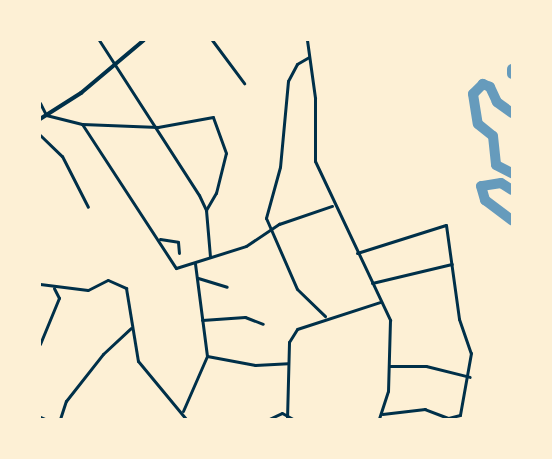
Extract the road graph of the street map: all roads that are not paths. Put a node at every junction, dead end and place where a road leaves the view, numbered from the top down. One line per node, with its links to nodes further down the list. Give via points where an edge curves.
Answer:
1 (99, 40): 6 (street)
2 (144, 40): 6 (street)
3 (212, 40): 7 (street)
4 (307, 40): 5 (street)
5 (309, 57): 14 (street, via 315,161); 17 (street, via 297,64 288,82 280,167 265,208)
6 (112, 66): 9 (street); 12 (street)
7 (244, 83)
8 (40, 103): 9 (street)
9 (46, 115): 10 (street); 11 (street)
10 (40, 119)
11 (82, 124): 12 (street); 18 (street)
12 (158, 128): 16 (street); 16 (street, via 206,116 218,122 226,152 216,193)
13 (40, 135): 15 (street, via 62,156)
14 (332, 206): 17 (street); 20 (street)
15 (88, 208)
16 (206, 210): 21 (street)
17 (271, 229): 21 (street, via 246,246); 30 (street, via 297,289)
18 (160, 238): 19 (street, via 178,242); 22 (street, via 176,268)
19 (179, 253)
20 (357, 253): 23 (street, via 428,233 445,224); 25 (street)
21 (210, 257): 22 (street)
22 (195, 264): 24 (street)
23 (452, 264): 25 (street); 38 (street, via 459,319 471,354)
24 (198, 278): 28 (street); 31 (street)
25 (372, 283): 29 (street)
26 (40, 284): 27 (street)
27 (54, 287): 33 (street, via 88,290 108,280 119,282 132,299); 34 (street, via 59,298)
28 (227, 287)
29 (380, 302): 30 (street); 37 (street, via 390,320)
30 (325, 316): 36 (street, via 297,329 289,342)
31 (202, 320): 32 (street, via 244,317); 35 (street)
32 (263, 324)
33 (131, 328): 39 (street, via 138,361); 44 (street, via 98,360 66,401)
34 (40, 344)
35 (207, 356): 36 (street, via 255,365); 39 (street)
36 (288, 363): 41 (street)
37 (390, 366): 38 (street, via 426,366); 40 (street)
38 (470, 377): 40 (street, via 464,409 457,417 425,409)
39 (183, 411): 45 (street)
40 (382, 414): 48 (street)
41 (287, 417): 46 (street); 47 (street)
42 (40, 418): 43 (street)
43 (45, 419)
44 (60, 419)
45 (186, 419)
46 (269, 419)
47 (293, 419)
48 (379, 419)

